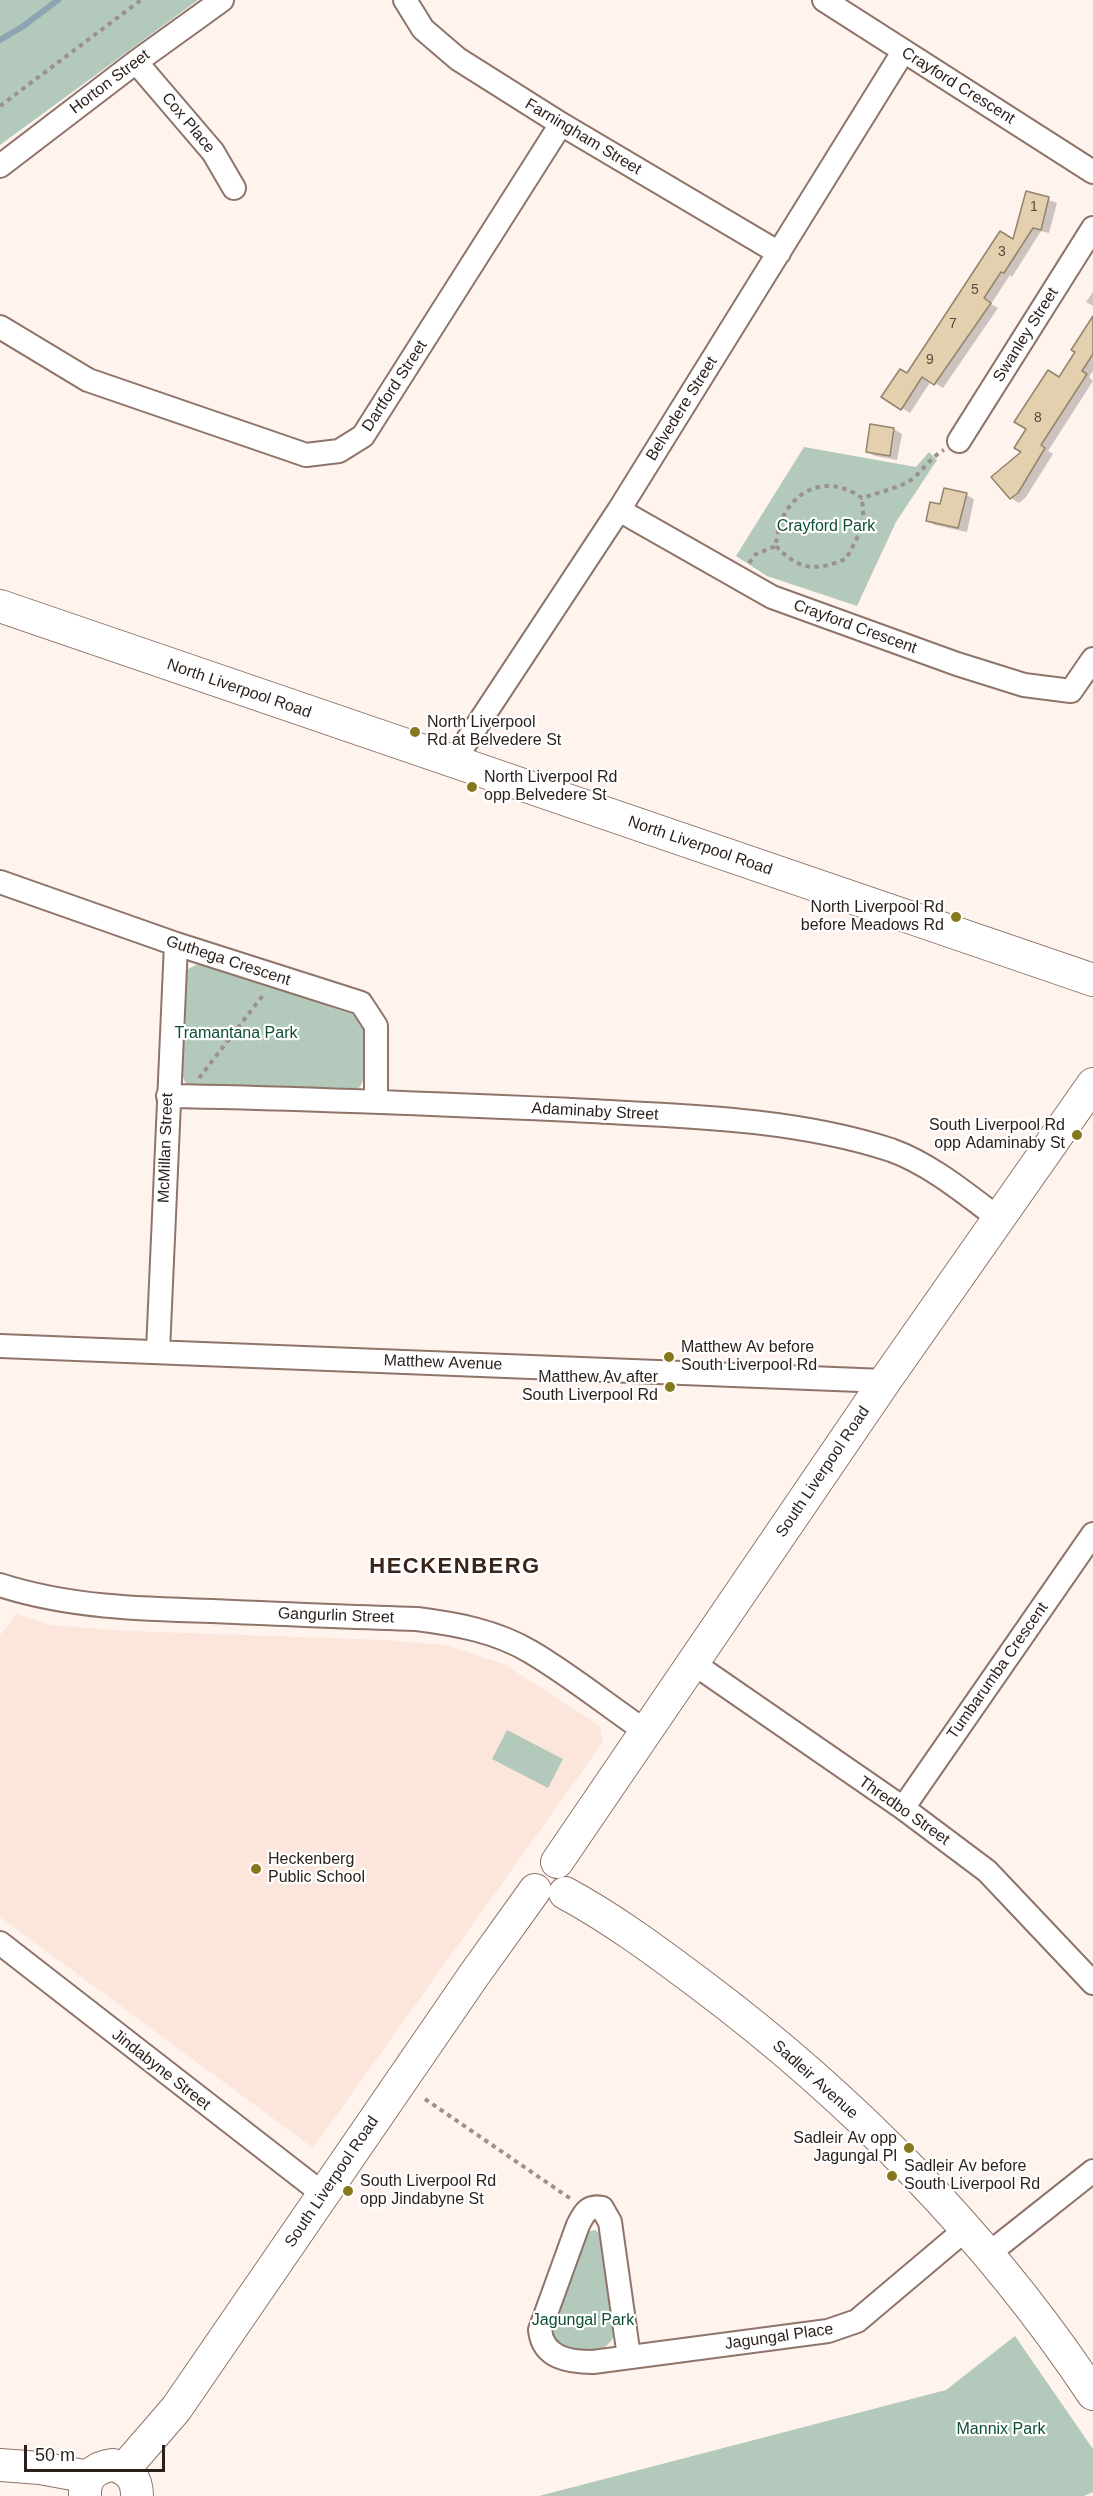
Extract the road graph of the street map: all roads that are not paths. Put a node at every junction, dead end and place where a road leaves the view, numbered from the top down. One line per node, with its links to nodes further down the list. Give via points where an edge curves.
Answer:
1 (222, 0): 5 (street, Horton Street)
2 (405, 0): 6 (street, Farningham Street, via 423,29 458,59)
3 (824, 0): 4 (street, Crayford Crescent)
4 (903, 52): 8 (street, Crayford Crescent); 11 (street, Belvedere Street)
5 (136, 62): 7 (street, Horton Street); 9 (street, Cox Place, via 213,152)
6 (561, 124): 11 (street, Farningham Street); 12 (street, Dartford Street, via 363,436 339,451 306,455 88,380)
7 (0, 166)
8 (1093, 172)
9 (234, 188)
10 (1093, 228): 13 (street, Swanley Street)
11 (778, 253): 14 (street, Belvedere Street)
12 (0, 327)
13 (959, 441)
14 (619, 510): 16 (street, Crayford Crescent, via 772,597 957,664 1024,685 1071,691); 17 (street, Belvedere Street)
15 (0, 606): 17 (main road, North Liverpool Road)
16 (1093, 659)
17 (453, 762): 20 (main road, North Liverpool Road)
18 (0, 882): 19 (street, Guthega Crescent)
19 (176, 944): 22 (street, McMillan Street); 23 (street, Guthega Crescent, via 361,1003 376,1026)
20 (1093, 980)
21 (1093, 1084): 24 (main road, South Liverpool Road)
22 (179, 1096): 23 (street, Adaminaby Street); 26 (street, McMillan Street)
23 (376, 1100): 24 (street, Adaminaby Street, via 706,1118 846,1139 920,1163)
24 (998, 1218): 27 (main road, South Liverpool Road)
25 (0, 1346): 26 (street, Matthew Avenue)
26 (158, 1351): 27 (street, Matthew Avenue)
27 (885, 1381): 30 (main road, South Liverpool Road)
28 (1093, 1534): 32 (street, Tumbarumba Crescent)
29 (0, 1585): 31 (street, Gangurlin Street, via 71,1602 454,1624 491,1634 531,1652)
30 (693, 1664): 31 (main road, South Liverpool Road); 32 (street, Thredbo Street)
31 (645, 1731): 33 (main road, South Liverpool Road, via 557,1862 544,1862 534,1871 532,1877)
32 (903, 1808): 35 (street, Thredbo Street, via 987,1871)
33 (550, 1892): 37 (main road, South Liverpool Road); 38 (main road, Sadleir Avenue, via 601,1912 785,2052 886,2145)
34 (0, 1943): 37 (street, Jindabyne Street)
35 (1093, 1983)
36 (1093, 2171): 39 (street)
37 (323, 2194): 43 (main road, South Liverpool Road)
38 (966, 2229): 39 (main road, Sadleir Avenue); 40 (street, Jagungal Place, via 845,2327)
39 (987, 2255): 41 (main road, Sadleir Avenue)
40 (629, 2357): 40 (street, Jagungal Place, via 577,2362 553,2354 541,2340 542,2319 587,2210 595,2206 602,2208 610,2222)
41 (1093, 2394)
42 (0, 2465): 44 (main road, via 40,2468)
43 (130, 2482): 44 (main road, via 104,2466)
44 (87, 2486)

